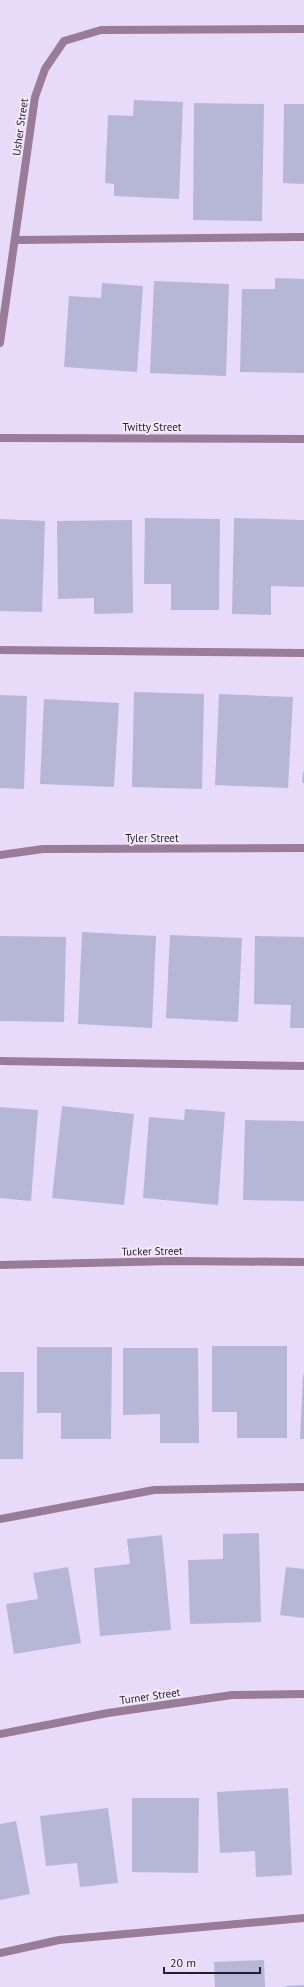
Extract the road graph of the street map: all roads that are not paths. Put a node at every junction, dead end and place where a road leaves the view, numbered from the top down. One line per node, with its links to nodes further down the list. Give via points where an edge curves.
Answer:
1 (304, 29): 3 (street, Usher Street, via 101,30 64,41 45,69 35,97)
2 (304, 237): 3 (street)
3 (15, 240): 4 (street, Usher Street)
4 (0, 343)
5 (0, 438): 6 (street, Twitty Street)
6 (304, 439)
7 (0, 650): 8 (street)
8 (304, 653)
9 (304, 848): 10 (street, Tyler Street, via 44,849)
10 (0, 855)
11 (0, 1061): 12 (street)
12 (304, 1066)
13 (304, 1262): 14 (street, Tucker Street, via 173,1261)
14 (0, 1265)
15 (304, 1487): 16 (street, via 154,1490)
16 (0, 1519)
17 (304, 1694): 18 (street, Turner Street, via 232,1695 108,1712)
18 (0, 1734)
19 (304, 1918): 20 (street, via 59,1940)
20 (0, 1953)

